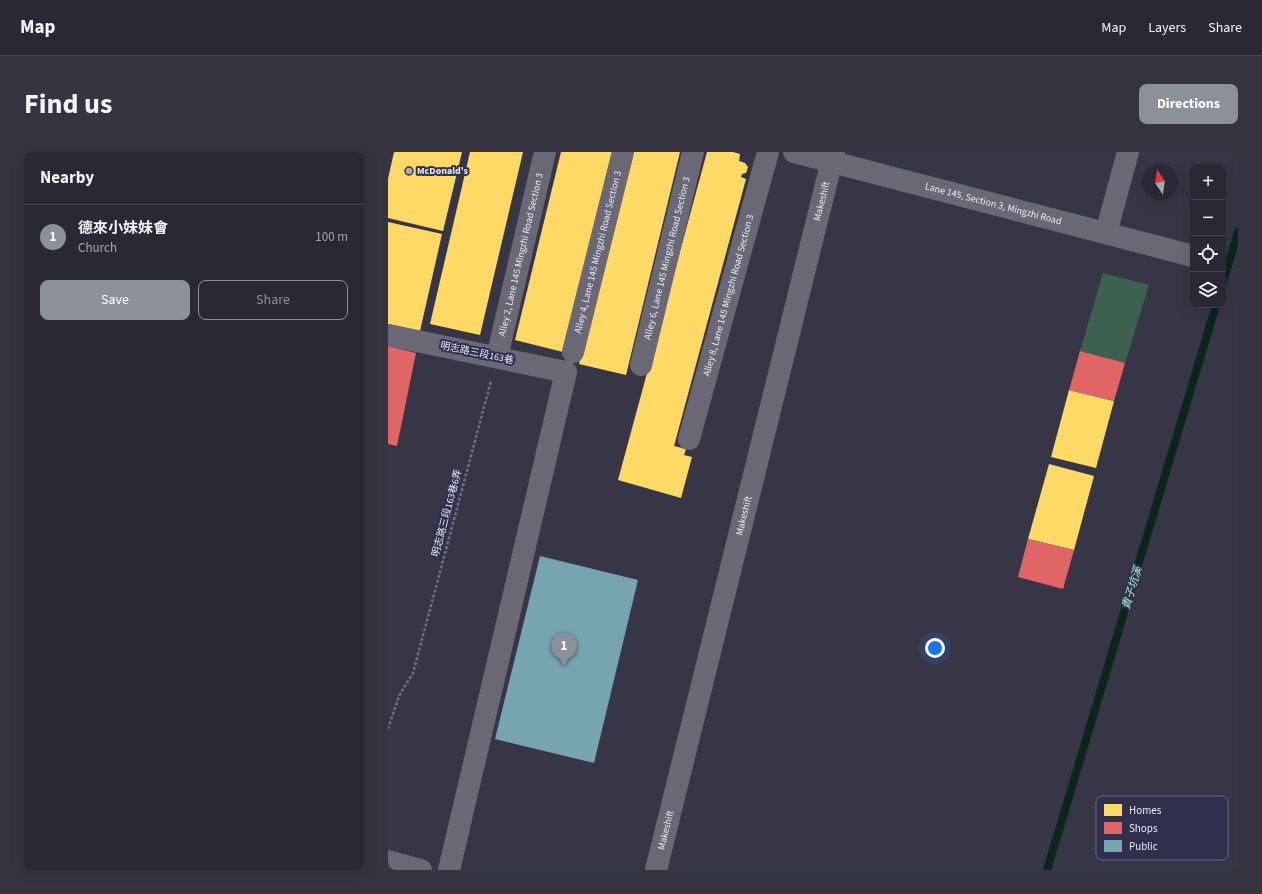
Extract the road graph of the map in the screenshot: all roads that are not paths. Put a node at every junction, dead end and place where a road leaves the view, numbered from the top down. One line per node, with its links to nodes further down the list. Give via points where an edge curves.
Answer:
1 (545, 152): 11 (street, Alley 2, Lane 145 Mingzhi Road Section 3)
2 (623, 152): 12 (street, Alley 4, Lane 145 Mingzhi Road Section 3)
3 (693, 152): 13 (street, Alley 6, Lane 145 Mingzhi Road Section 3)
4 (768, 152): 14 (street, Alley 8, Lane 145 Mingzhi Road Section 3)
5 (794, 152): 7 (street, Lane 145, Section 3, Mingzhi Road)
6 (1128, 152): 8 (street)
7 (833, 157): 8 (street, Lane 145, Section 3, Mingzhi Road); 18 (street, Makeshift)
8 (1106, 233): 9 (street, Lane 145, Section 3, Mingzhi Road)
9 (1190, 255)
10 (388, 335): 11 (street, 明志路三段163巷)
11 (497, 358): 12 (street, 明志路三段163巷)
12 (569, 362): 17 (street, Alley 4, Lane 145 Mingzhi Road Section 3)
13 (641, 365)
14 (689, 439)
15 (388, 861): 16 (street)
16 (421, 870)
17 (449, 870)
18 (656, 870)

